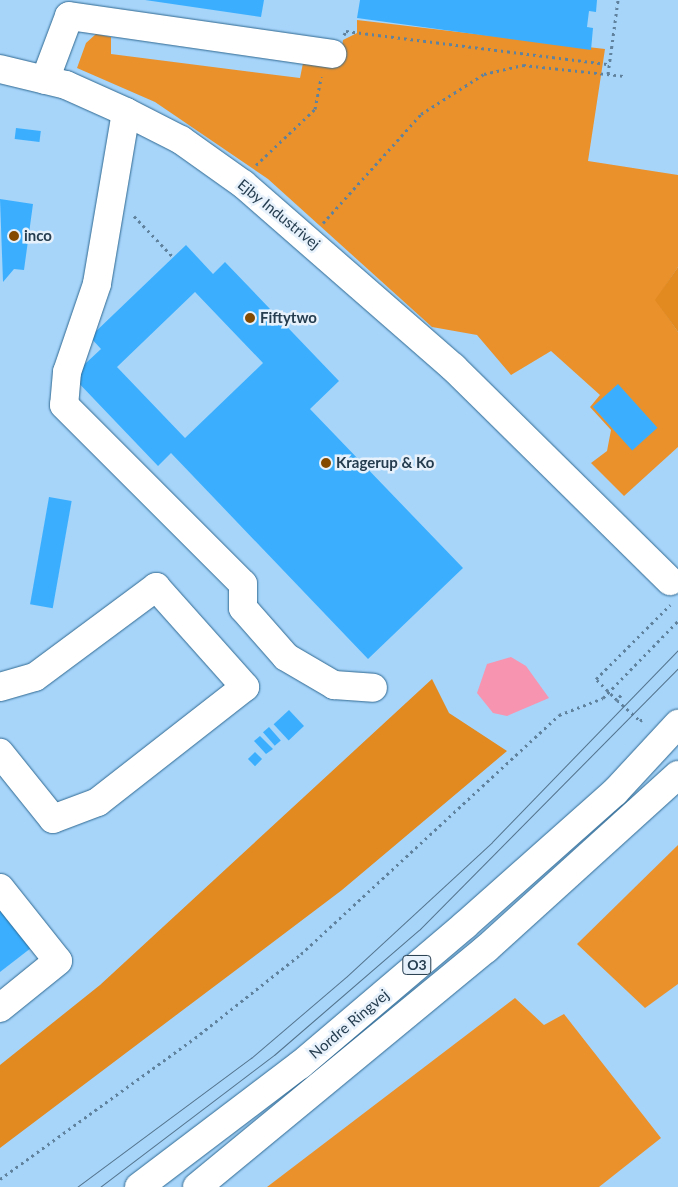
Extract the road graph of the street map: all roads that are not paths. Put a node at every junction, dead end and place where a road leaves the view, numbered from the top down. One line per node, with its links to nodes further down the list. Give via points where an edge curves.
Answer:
1 (328, 53): 3 (main road, via 69,16)
2 (0, 69): 3 (main road, Ejby Industrivej)
3 (45, 80): 4 (main road, Ejby Industrivej)
4 (126, 112): 5 (main road, Ejby Industrivej, via 181,140 243,184 309,238 622,530); 7 (main road, via 97,284 67,372 64,405 243,584 243,608 286,656 334,686)
5 (672, 591)
6 (0, 687): 9 (main road, via 35,677 156,587 245,687 98,802 53,819)
7 (373, 688)
8 (678, 724): 13 (main road, Nordre Ringvej / O3, via 616,792 465,925 300,1065)
9 (0, 753)
10 (678, 775): 14 (main road, Nordre Ringvej / O3, via 486,949)
11 (0, 888): 12 (main road, via 58,961)
12 (0, 1008)
13 (139, 1187)
14 (197, 1187)

